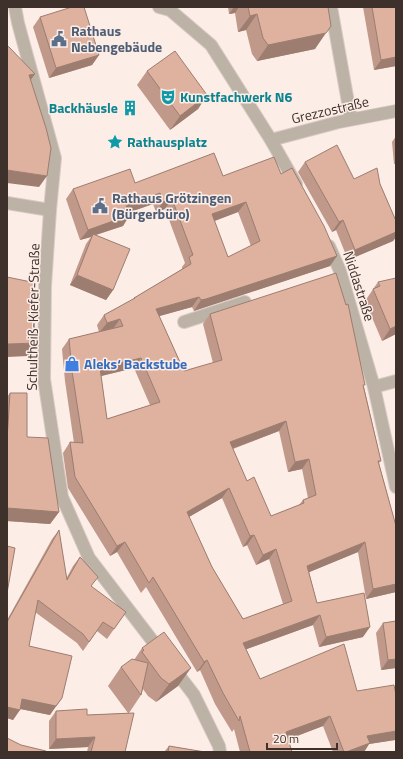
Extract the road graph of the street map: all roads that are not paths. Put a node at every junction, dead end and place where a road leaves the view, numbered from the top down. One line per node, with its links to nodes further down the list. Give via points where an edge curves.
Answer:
1 (15, 7): 9 (street, Schultheiß-Kiefer-Straße, via 55,158)
2 (159, 7): 6 (street, via 170,10 211,45)
3 (331, 7): 5 (street)
4 (396, 111): 5 (street, Grezzostraße)
5 (350, 120): 6 (street, Grezzostraße)
6 (271, 140): 7 (street)
7 (302, 194)
8 (7, 203): 9 (street)
9 (50, 210): 16 (street, Schultheiß-Kiefer-Straße, via 45,286 44,379 62,497 89,558 194,695)
10 (324, 233): 14 (street, Niddastraße)
11 (258, 298): 12 (street)
12 (184, 322)
13 (396, 381): 14 (street)
14 (374, 387): 15 (street, Niddastraße)
15 (396, 487)
16 (220, 752)

